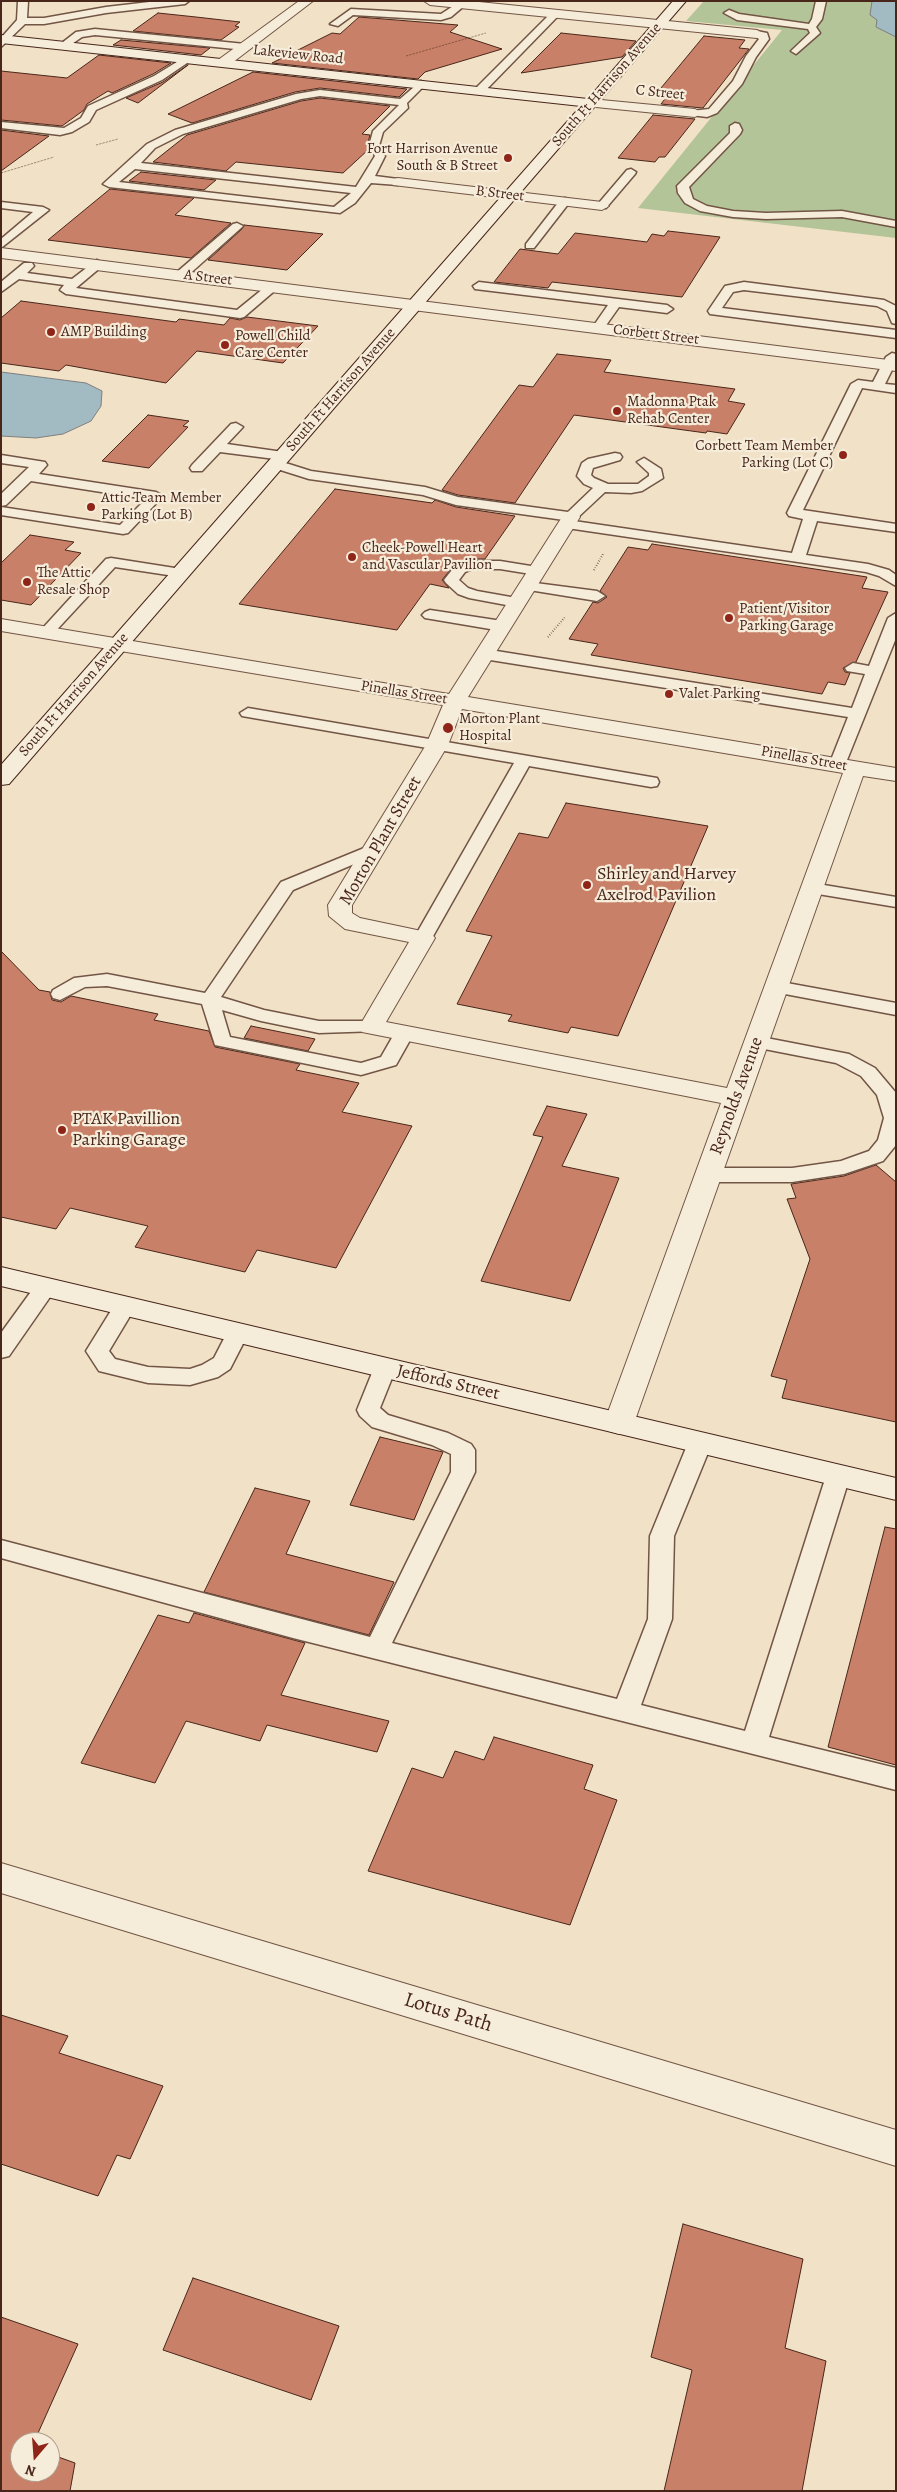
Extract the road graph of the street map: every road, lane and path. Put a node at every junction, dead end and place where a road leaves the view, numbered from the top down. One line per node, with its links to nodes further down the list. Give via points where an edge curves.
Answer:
1 (23, 1): 10 (lane)
2 (185, 1): 10 (lane, via 44,21)
3 (307, 1): 17 (street)
4 (430, 1): 7 (street)
5 (680, 1): 12 (street, South Ft Harrison Avenue)
6 (821, 1): 13 (lane, via 817,19)
7 (461, 4): 9 (street); 11 (lane, via 441,17 351,12)
8 (729, 12): 13 (lane, via 737,17)
9 (555, 14): 12 (street); 22 (lane)
10 (22, 21): 15 (lane)
11 (335, 24)
12 (660, 24): 14 (street); 24 (street, South Ft Harrison Avenue)
13 (811, 27): 18 (lane, via 815,33)
14 (758, 34): 25 (lane, via 764,35 764,39 738,82 713,111)
15 (3, 41): 16 (street, Lakeview Road)
16 (63, 46): 17 (lane, via 79,34 96,32); 19 (street, Lakeview Road)
17 (245, 47): 20 (street)
18 (796, 50)
19 (188, 59): 20 (street, Lakeview Road); 26 (lane, via 165,75 92,108 85,120 68,130 60,132)
20 (223, 63): 21 (street, Lakeview Road)
21 (421, 84): 22 (street, Lakeview Road); 23 (lane)
22 (479, 91): 24 (street, Lakeview Road)
23 (402, 102): 28 (lane, via 320,93 300,96 179,132 151,146); 30 (lane, via 404,106 378,131 374,146 380,156)
24 (591, 103): 25 (street, C Street); 33 (street, South Ft Harrison Avenue)
25 (695, 113)
26 (1, 125)
27 (735, 126): 37 (lane, via 735,134 683,186 689,201 704,209 733,214 842,214)
28 (133, 165): 32 (lane); 32 (lane, via 109,184 336,211)
29 (631, 172): 36 (lane)
30 (368, 179): 31 (lane); 32 (lane)
31 (398, 182): 33 (street, B Street)
32 (359, 191)
33 (511, 195): 34 (street, B Street); 51 (street, South Ft Harrison Avenue)
34 (566, 202): 36 (street, B Street); 40 (lane)
35 (1, 205): 39 (lane, via 42,210)
36 (602, 206)
37 (896, 224)
38 (236, 226): 45 (lane)
39 (1, 245)
40 (530, 246)
41 (1, 253): 42 (street, A Street)
42 (38, 257): 43 (street, A Street); 44 (lane)
43 (97, 264): 45 (street, A Street); 46 (lane)
44 (17, 275): 46 (lane); 49 (lane)
45 (181, 275): 47 (street, A Street)
46 (75, 283): 47 (lane, via 66,290 240,314)
47 (274, 286): 51 (street, A Street)
48 (479, 286): 50 (lane)
49 (1, 288)
50 (616, 303): 52 (lane); 54 (lane)
51 (416, 304): 54 (street, Corbett Street); 64 (street, South Ft Harrison Avenue)
52 (667, 309)
53 (896, 320): 55 (lane, via 892,309 880,303 744,286 729,289 714,311)
54 (598, 328): 57 (street, Corbett Street)
55 (896, 334)
56 (896, 342): 57 (lane, via 889,344 884,351)
57 (893, 361): 58 (lane)
58 (877, 386): 59 (lane); 71 (lane, via 858,384 794,513)
59 (896, 389)
60 (236, 427): 61 (lane)
61 (218, 447): 64 (lane); 66 (lane)
62 (615, 457): 68 (lane, via 593,462 584,471 588,481)
63 (1, 459): 67 (lane, via 40,465)
64 (279, 460): 72 (lane, via 310,475 425,491 456,501); 79 (street, South Ft Harrison Avenue)
65 (644, 462): 68 (lane, via 656,472 651,483 631,489)
66 (197, 468)
67 (28, 476): 69 (lane); 70 (lane, via 156,496 123,530)
68 (602, 487): 72 (lane)
69 (1, 502)
70 (1, 511)
71 (811, 516): 73 (lane); 75 (lane)
72 (569, 520): 75 (lane); 81 (street, Morton Plant Street)
73 (896, 528)
74 (608, 546): 78 (path)
75 (798, 558): 77 (lane)
76 (896, 564): 77 (lane)
77 (868, 568): 80 (lane, via 884,573)
78 (593, 571)
79 (181, 573): 88 (lane, via 110,562); 90 (street, South Ft Harrison Avenue)
80 (896, 582)
81 (527, 586): 82 (lane); 87 (street, Morton Plant Street)
82 (596, 596)
83 (568, 612): 89 (path)
84 (430, 615): 87 (lane)
85 (896, 618): 93 (lane)
86 (1, 625): 88 (street, Pinellas Street)
87 (502, 626): 91 (street, Morton Plant Street)
88 (46, 632): 90 (street, Pinellas Street)
89 (546, 640)
90 (118, 645): 94 (street, Pinellas Street); 101 (street, South Ft Harrison Avenue)
91 (484, 654): 94 (street, Morton Plant Street); 96 (lane)
92 (852, 668): 93 (lane)
93 (874, 672): 96 (lane)
94 (454, 701): 97 (street, Morton Plant Street); 99 (street, Pinellas Street)
95 (248, 713): 97 (lane)
96 (857, 714): 99 (lane)
97 (437, 745): 98 (lane); 103 (street, Morton Plant Street)
98 (524, 760): 102 (lane); 106 (lane)
99 (846, 766): 100 (street, Pinellas Street); 104 (street, Reynolds Avenue)
100 (896, 775)
101 (1, 778)
102 (650, 782)
103 (374, 849): 106 (street, Morton Plant Street, via 340,905 341,916 353,924); 109 (lane, via 288,886)
104 (812, 888): 105 (lane); 107 (street, Reynolds Avenue)
105 (896, 902)
106 (422, 938): 111 (street)
107 (776, 987): 110 (lane); 113 (street, Reynolds Avenue)
108 (60, 994): 109 (lane, via 81,982 108,980)
109 (210, 1000): 111 (lane, via 261,1015 320,1026); 112 (lane, via 222,1041 361,1069 389,1061)
110 (895, 1009)
111 (371, 1027): 112 (street)
112 (404, 1033): 114 (street)
113 (756, 1042): 114 (street, Reynolds Avenue); 115 (lane, via 842,1058 868,1072 886,1093 894,1118 888,1141 876,1156 844,1167 792,1175)
114 (736, 1098): 115 (street, Reynolds Avenue)
115 (709, 1175): 122 (street, Reynolds Avenue)
116 (1, 1276): 117 (street, Jeffords Street)
117 (46, 1287): 118 (street, Jeffords Street); 120 (lane)
118 (125, 1306): 119 (street, Jeffords Street); 119 (lane, via 97,1351 108,1365 148,1375 190,1377 210,1371 222,1363)
119 (238, 1332): 121 (street, Jeffords Street)
120 (1, 1350)
121 (385, 1368): 122 (street, Jeffords Street); 127 (lane, via 368,1410 380,1421 440,1439 462,1450 463,1472)
122 (620, 1424): 123 (street, Jeffords Street)
123 (700, 1443): 124 (street, Jeffords Street); 128 (lane, via 662,1536 660,1619)
124 (838, 1476): 125 (street, Jeffords Street); 129 (lane)
125 (896, 1489)
126 (1, 1549): 127 (lane)
127 (377, 1649): 128 (lane)
128 (625, 1712): 129 (lane)
129 (754, 1744): 130 (lane)
130 (896, 1780)
131 (1, 1878): 132 (street, Lotus Path)
132 (896, 2148)

